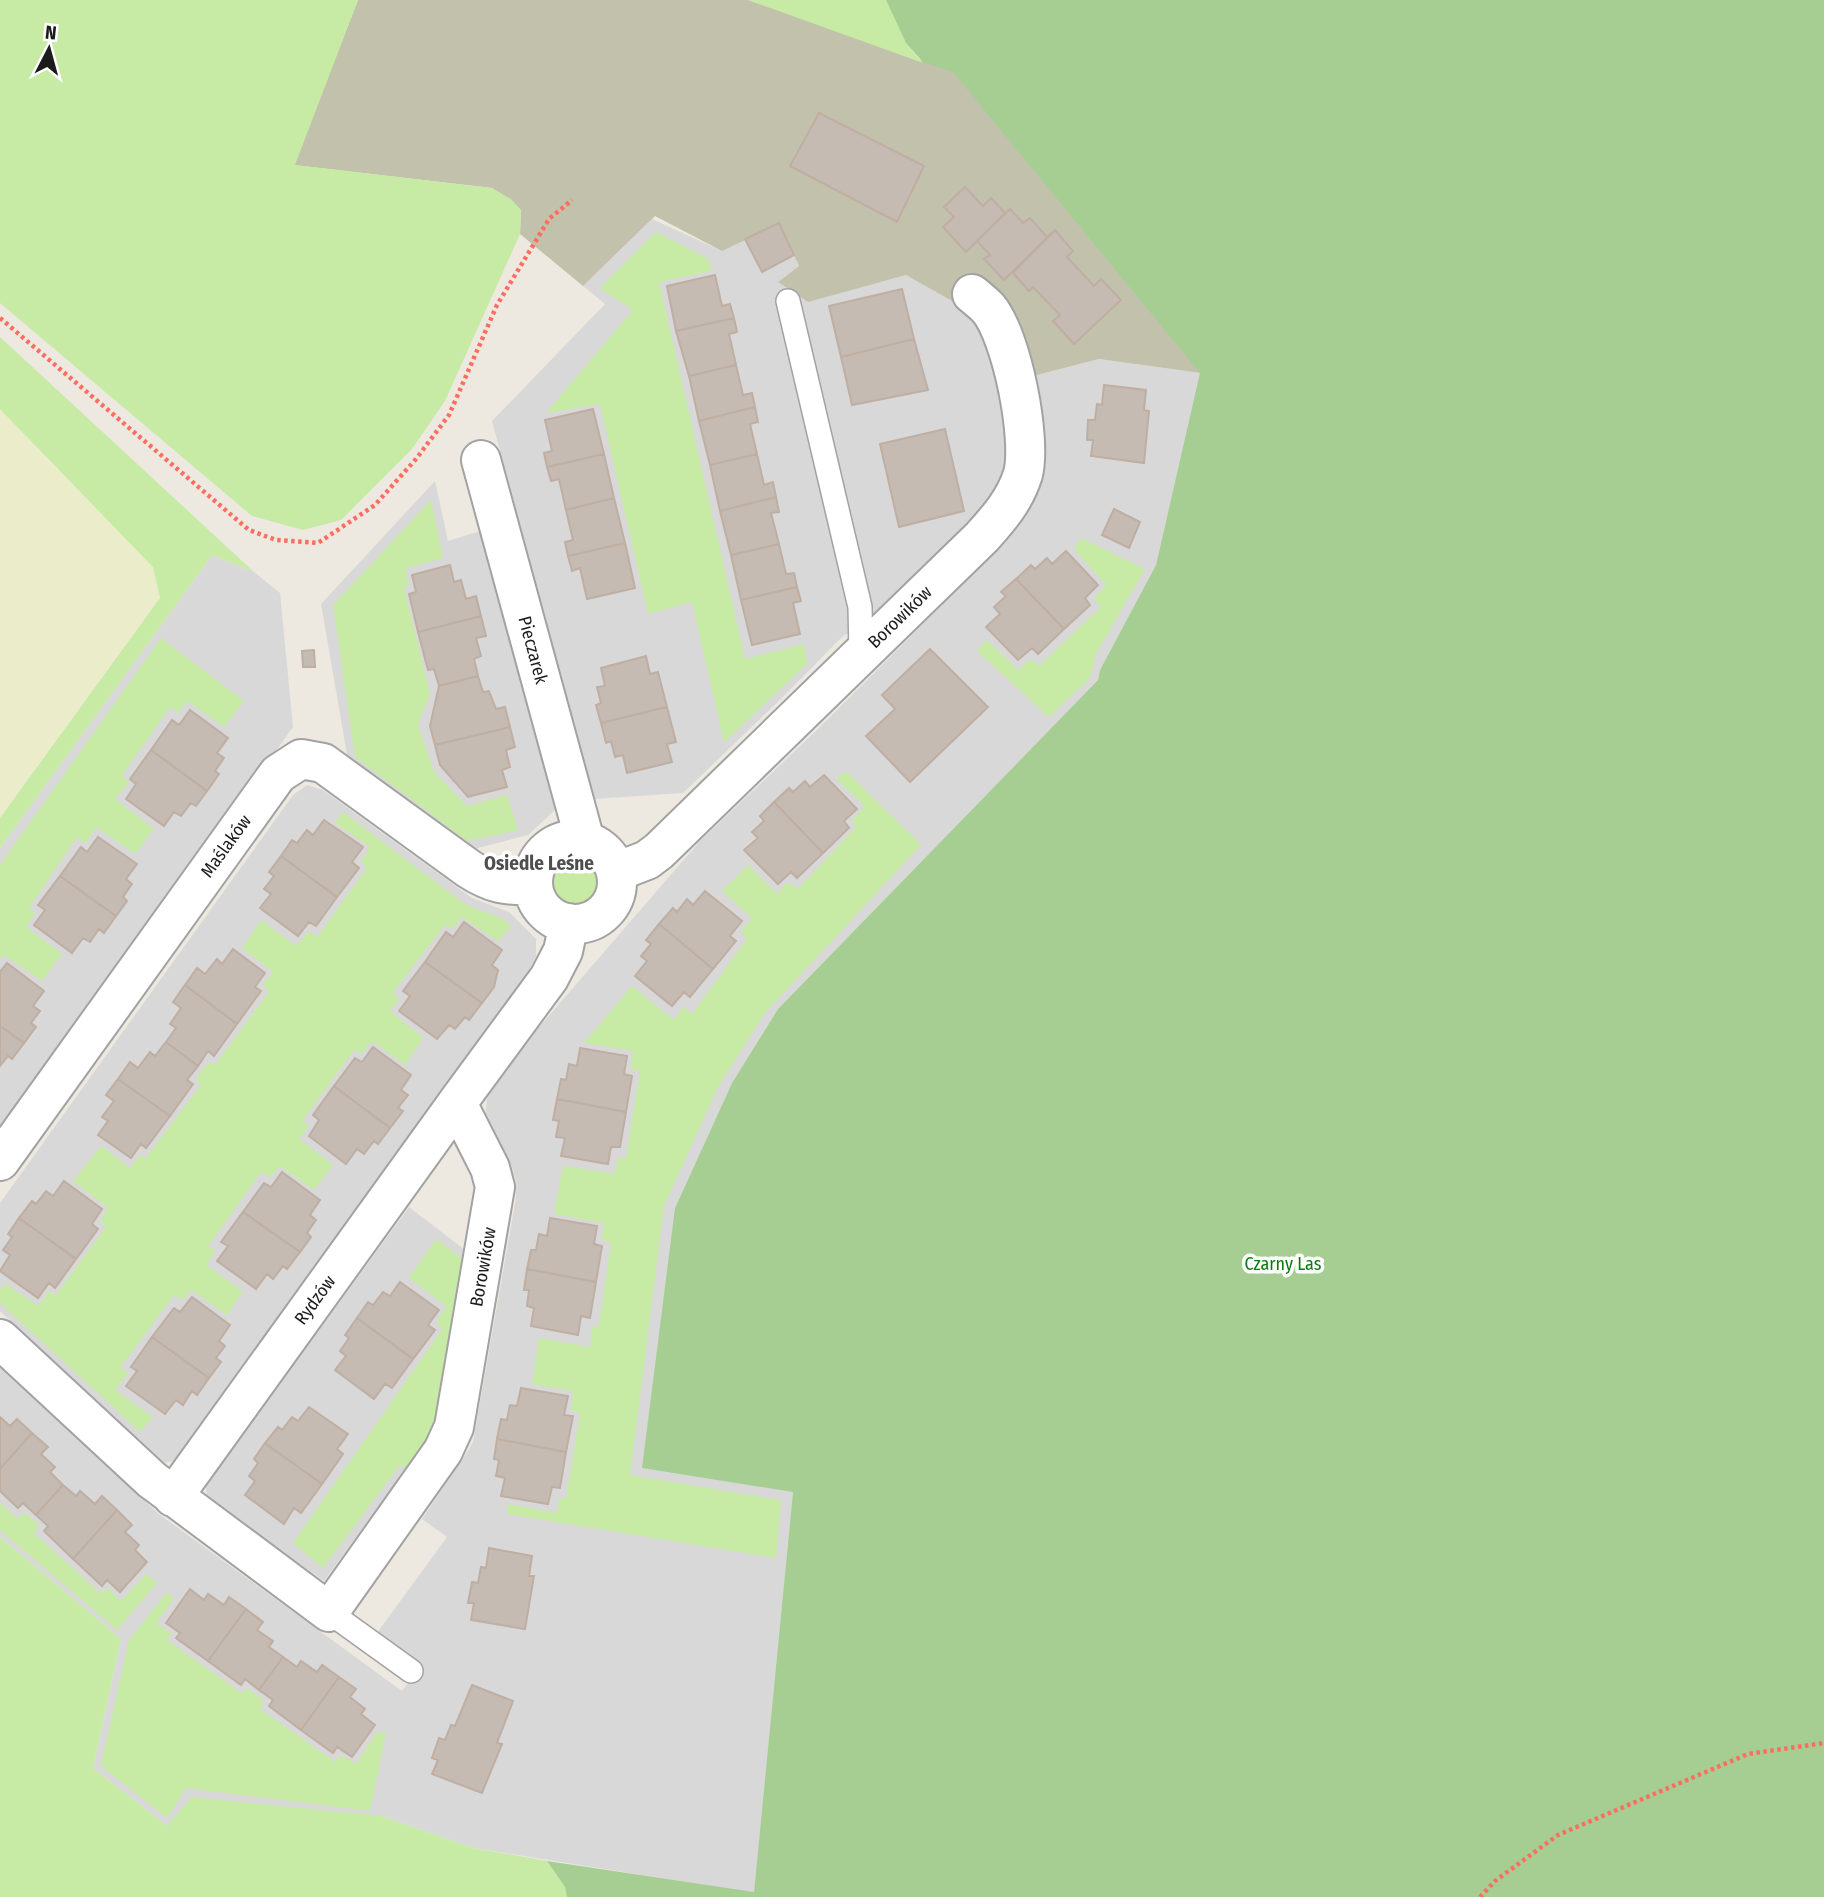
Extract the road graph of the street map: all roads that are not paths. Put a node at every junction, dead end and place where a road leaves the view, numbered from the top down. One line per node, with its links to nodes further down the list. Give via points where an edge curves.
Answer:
1 (972, 294): 4 (street, Borowików, via 989,309 1008,352 1025,436 1023,475 1009,507)
2 (788, 301): 4 (lane, via 860,607)
3 (481, 460): 5 (street, Pieczarek)
4 (861, 655): 6 (street, Borowików, via 659,851)
5 (584, 841): 6 (street, via 600,848); 7 (street, via 552,846 540,858)
6 (616, 872): 8 (street, via 610,907 598,918)
7 (533, 885): 8 (street, via 539,905 551,917); 10 (street, Maślaków, via 487,880 323,763 301,758 278,774)
8 (569, 923): 9 (street, via 563,951 548,978)
9 (457, 1103): 12 (street, Rydzów); 13 (street, Borowików, via 495,1187 454,1427 443,1451)
10 (0, 1161)
11 (0, 1339): 12 (street)
12 (173, 1497): 13 (street)
13 (329, 1612): 14 (lane)
14 (411, 1671)

